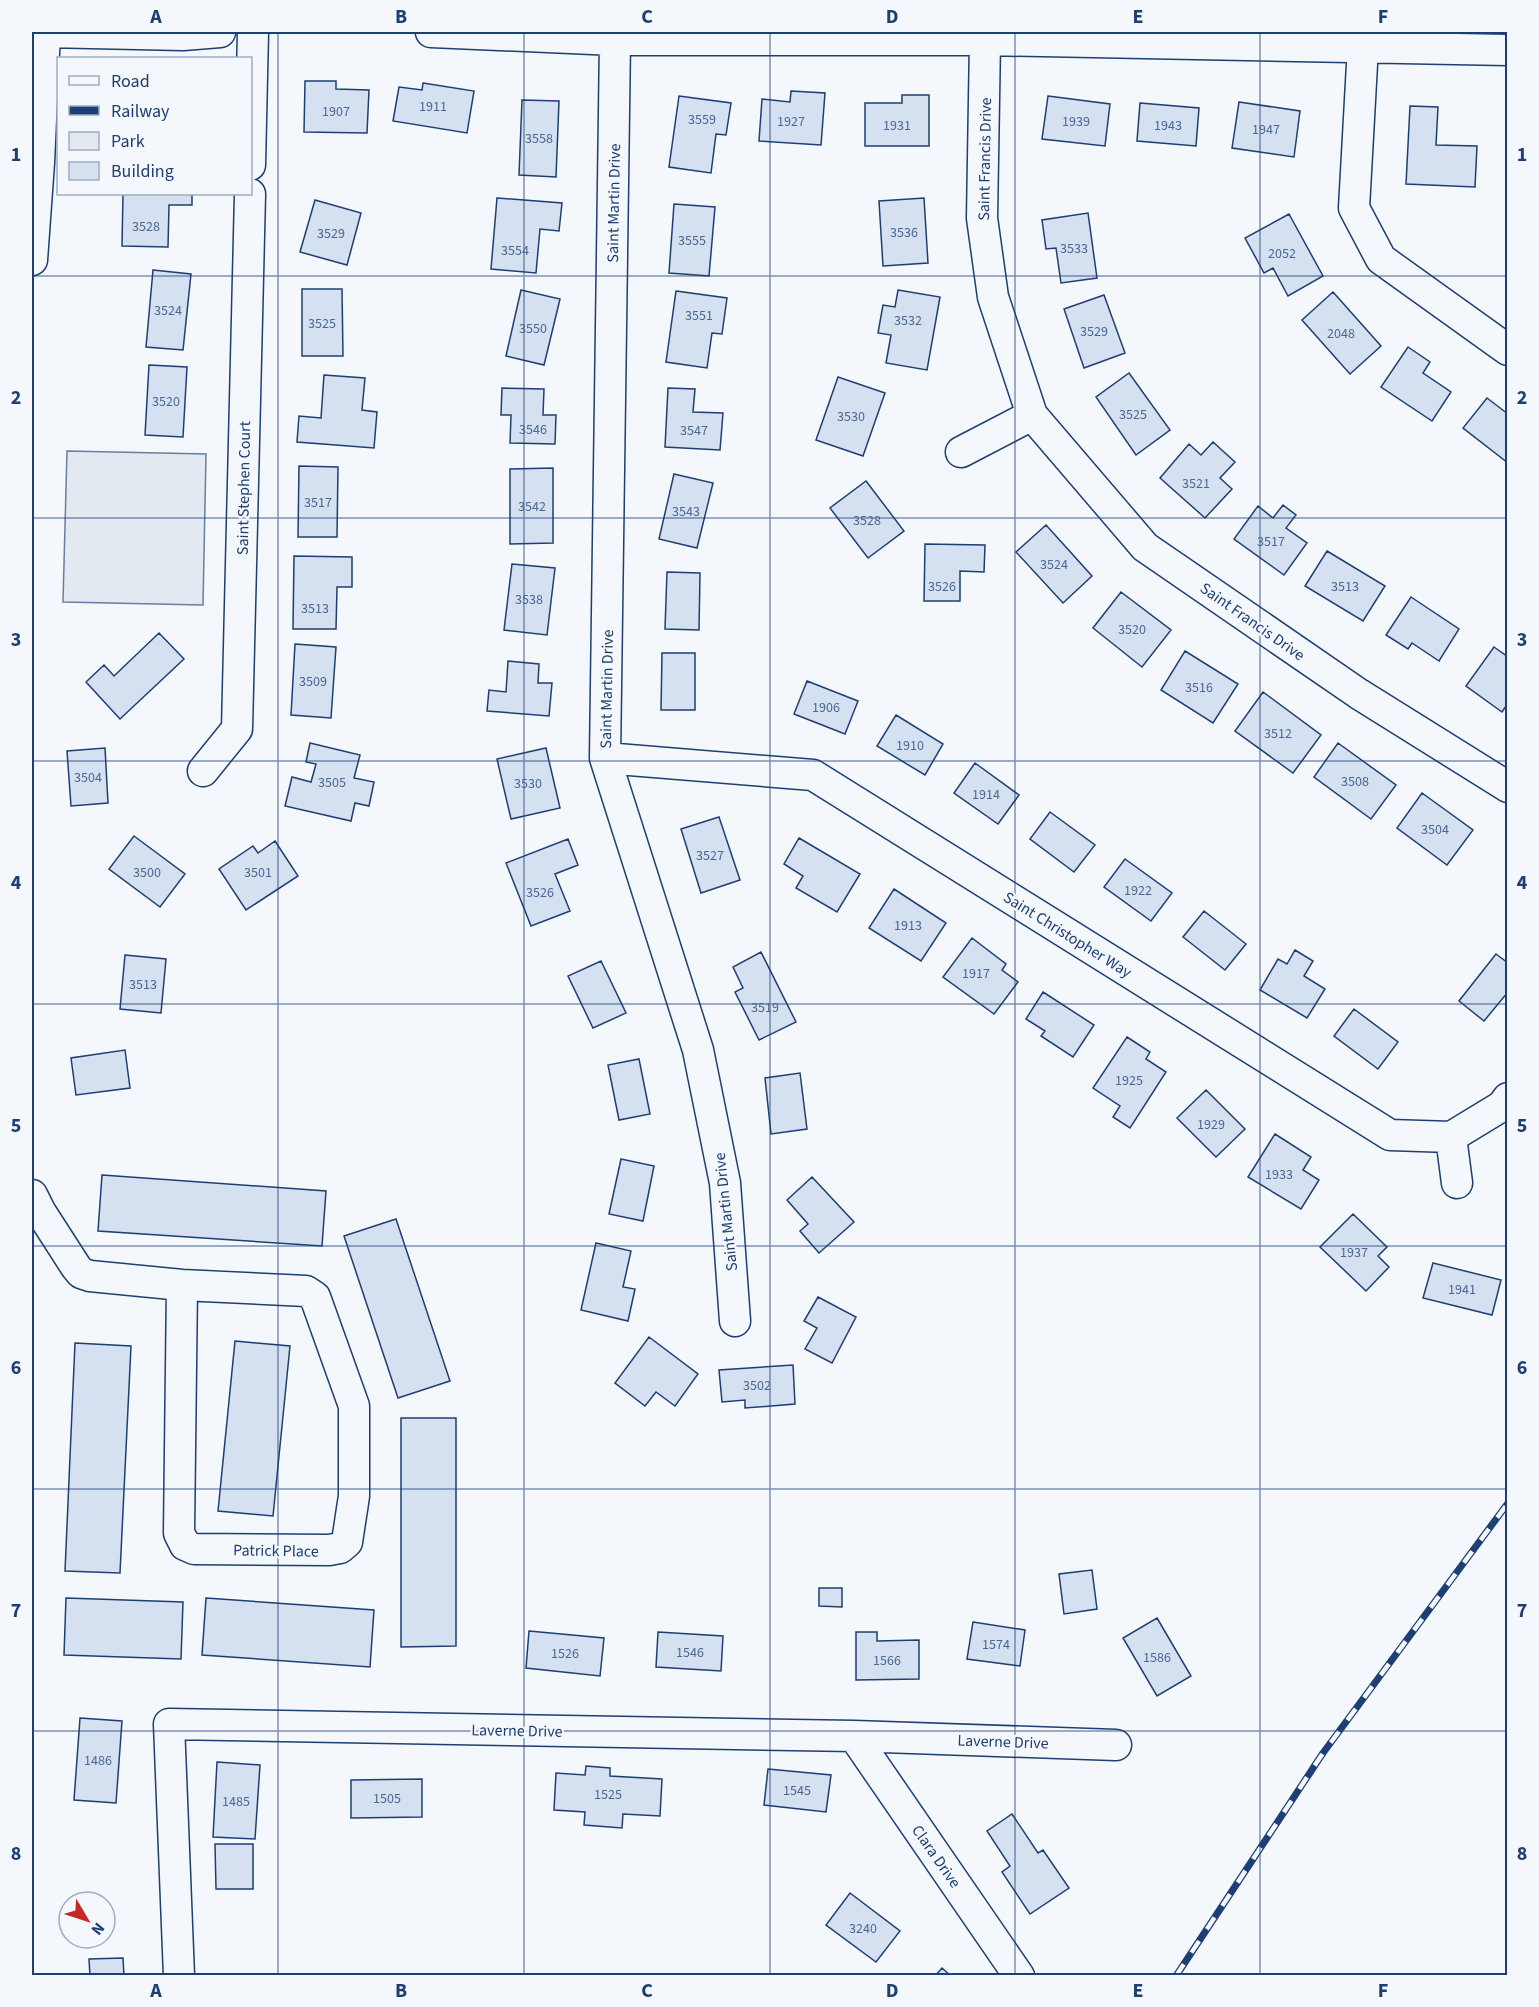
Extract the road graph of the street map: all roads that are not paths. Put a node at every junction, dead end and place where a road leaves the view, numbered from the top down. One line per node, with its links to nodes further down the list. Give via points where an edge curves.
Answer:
1 (45, 32): 2 (street); 11 (street)
2 (220, 32)
3 (254, 32): 9 (street)
4 (431, 32): 5 (street)
5 (615, 40): 6 (street); 15 (street, Saint Martin Drive)
6 (985, 40): 7 (street); 13 (street, Saint Francis Drive, via 982,218 993,297)
7 (1362, 46): 8 (street); 12 (street, via 1354,208 1381,259)
8 (1508, 50)
9 (252, 98)
10 (250, 195): 16 (street, Saint Stephen Court, via 237,729)
11 (32, 260)
12 (1508, 350)
13 (1032, 415): 14 (street); 17 (street, Saint Francis Drive, via 1145,547 1359,694)
14 (961, 452)
15 (605, 758): 19 (street, Saint Christopher Way, via 813,775 1390,1135); 23 (street, Saint Martin Drive, via 699,1050 725,1183)
16 (203, 771)
17 (1508, 788)
18 (1508, 1098): 19 (street, via 1502,1106)
19 (1451, 1137): 20 (street)
20 (1457, 1183)
21 (32, 1195): 22 (street, Patrick Place, via 81,1273)
22 (182, 1285): 22 (street, Patrick Place, via 306,1291 315,1297 354,1406 354,1496 347,1542 340,1548 194,1549 185,1545 179,1533)
23 (735, 1320)
24 (854, 1736): 25 (street, Laverne Drive); 26 (street, Laverne Drive, via 169,1724); 27 (street, Clara Drive)
25 (1116, 1745)
26 (179, 1976)
27 (1019, 1976)

